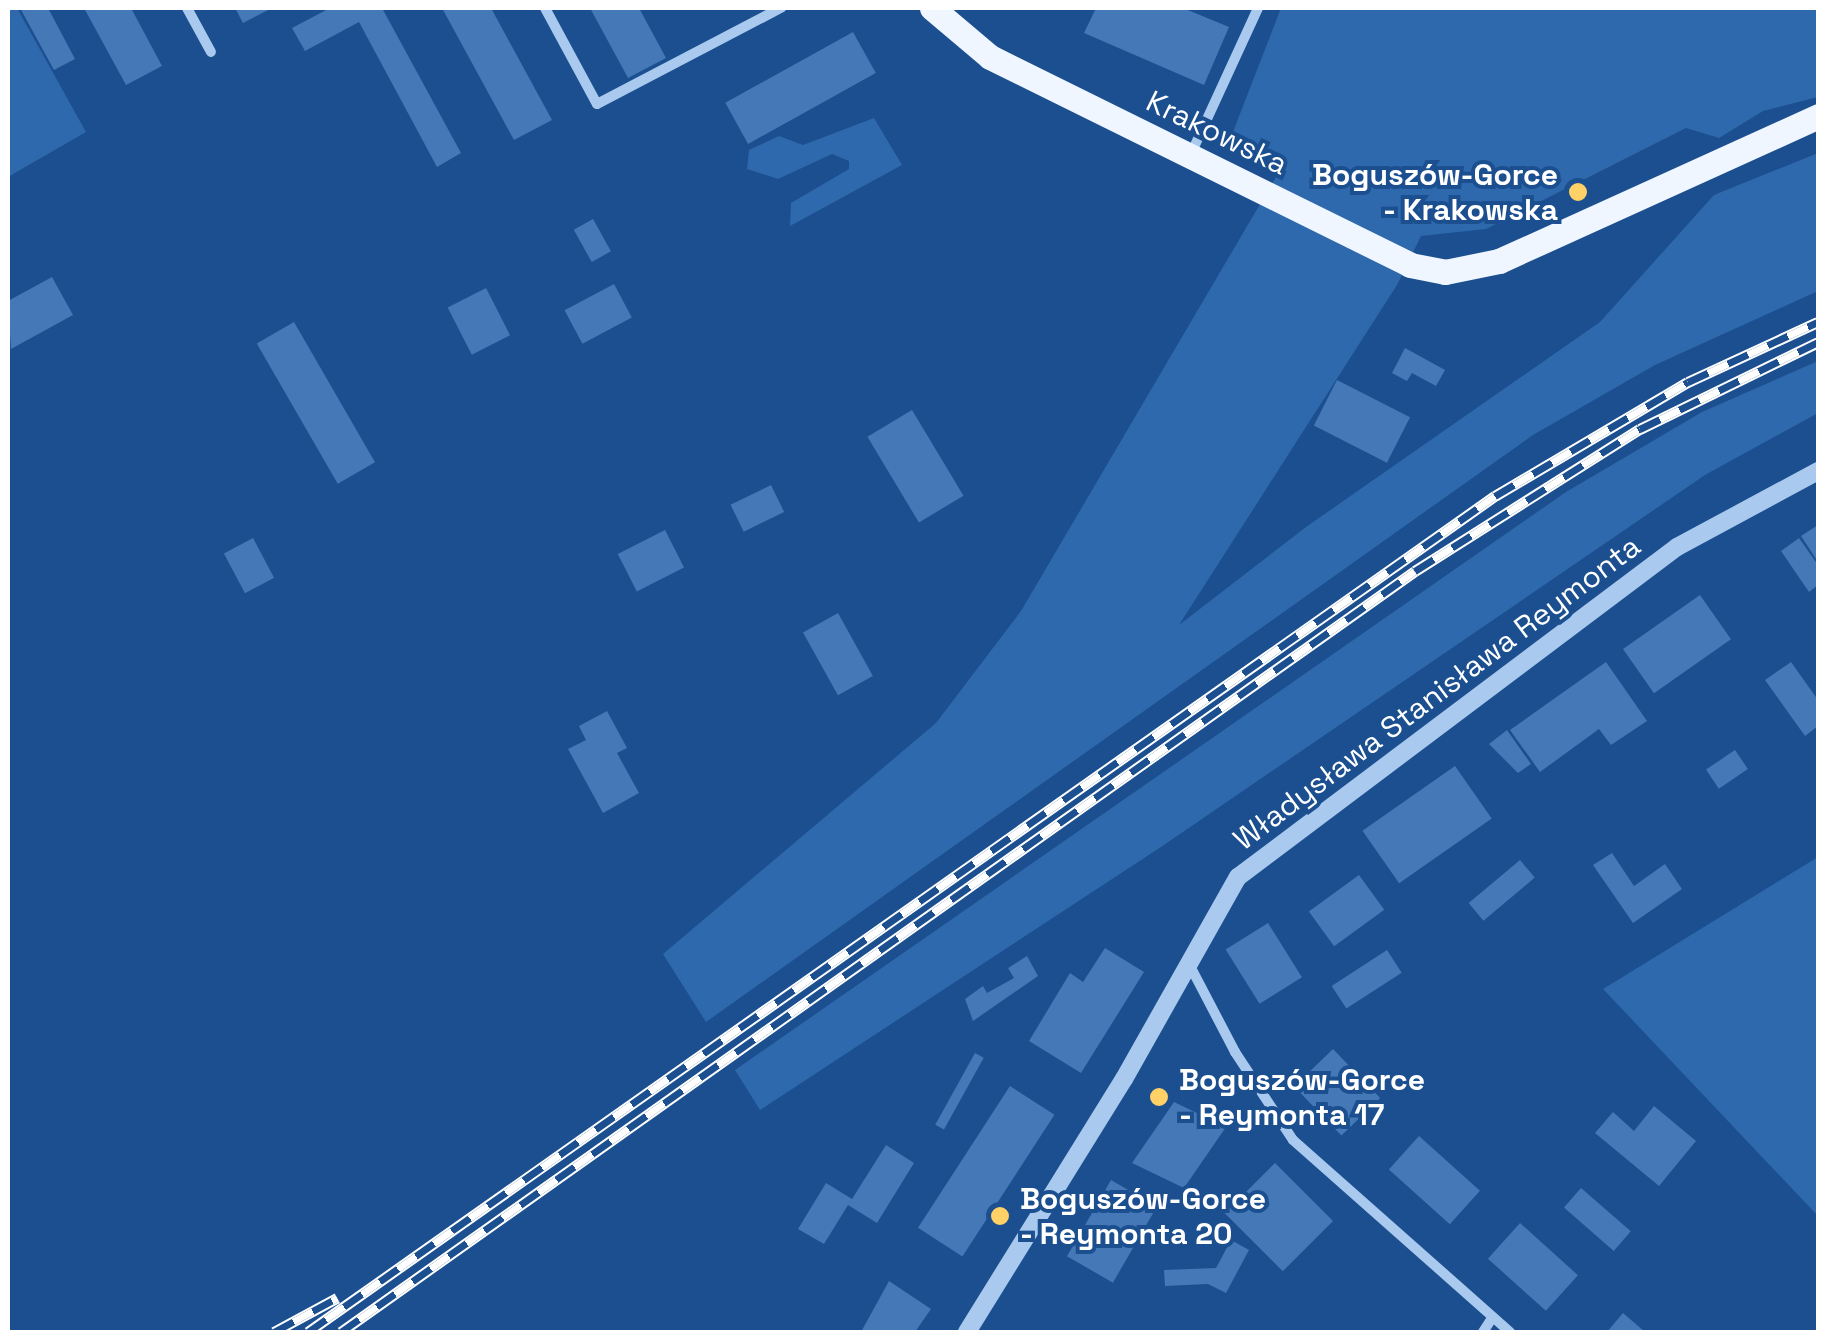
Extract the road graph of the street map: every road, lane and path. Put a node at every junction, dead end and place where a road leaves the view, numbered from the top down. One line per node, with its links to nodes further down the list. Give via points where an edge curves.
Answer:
1 (187, 8): 6 (street)
2 (545, 8): 3 (street, via 598,104)
3 (781, 8)
4 (932, 8): 8 (main road, Krakowska, via 990,57)
5 (1258, 8): 8 (street)
6 (212, 52)
7 (1818, 116): 8 (main road, Krakowska, via 1499,260 1445,272 1410,265)
8 (1190, 156)
9 (1818, 471): 10 (street, Władysława Stanisława Reymonta, via 1677,547 1346,794 1238,878)
10 (1187, 961): 11 (street, via 1235,1052 1293,1140); 12 (street, Władysława Stanisława Reymonta, via 1124,1078)
11 (1492, 1318): 13 (street); 14 (street)
12 (967, 1332)
13 (1483, 1332)
14 (1510, 1332)

